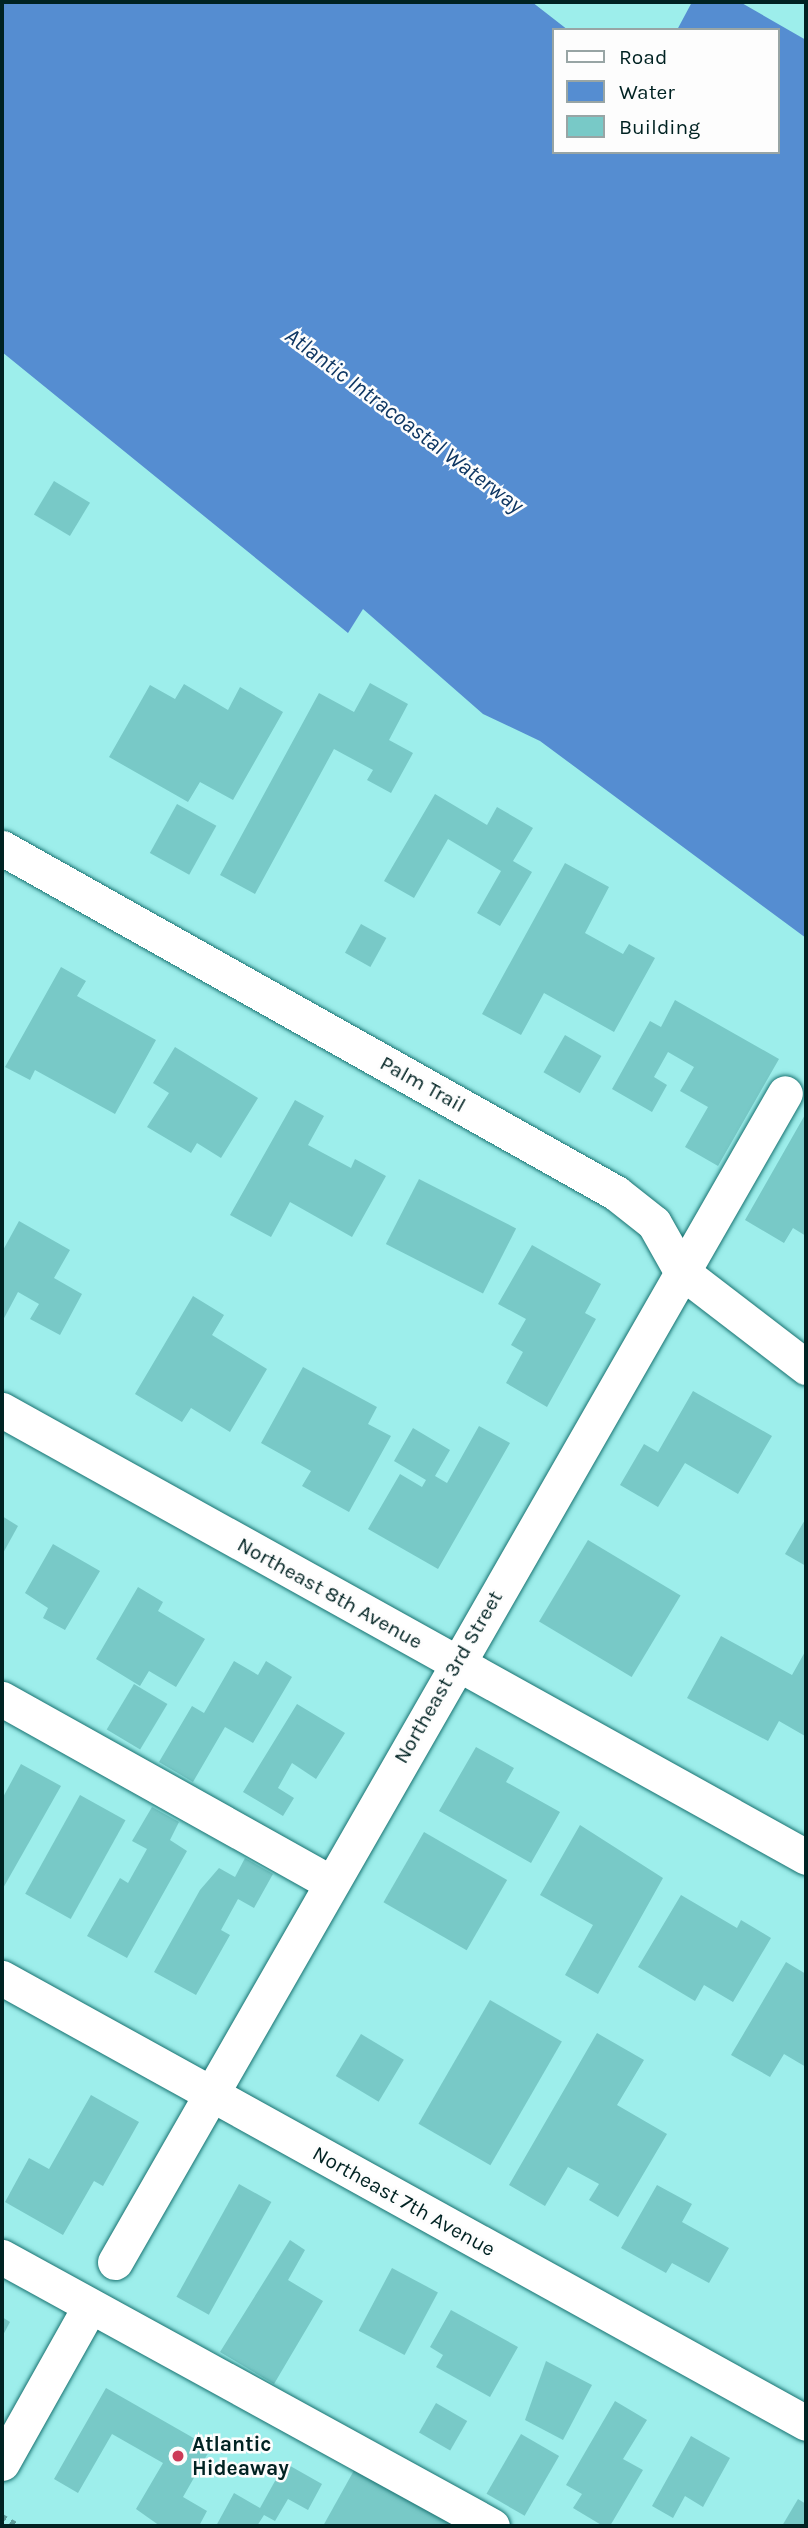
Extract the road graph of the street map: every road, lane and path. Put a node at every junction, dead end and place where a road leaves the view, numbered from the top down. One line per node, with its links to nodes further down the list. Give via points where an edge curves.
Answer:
1 (2, 848): 3 (street, Palm Trail, via 616,1193 654,1223)
2 (785, 1093): 3 (street, Northeast 3rd Street)
3 (681, 1271): 4 (street, Palm Trail); 6 (street, Northeast 3rd Street)
4 (806, 1367)
5 (2, 1410): 6 (street, Northeast 8th Avenue)
6 (456, 1663): 8 (street, Northeast 8th Avenue); 9 (street, Northeast 3rd Street)
7 (2, 1699): 9 (street)
8 (806, 1857)
9 (331, 1882): 11 (street, Northeast 3rd Street)
10 (2, 1978): 11 (street, Northeast 7th Avenue)
11 (209, 2093): 13 (street, Northeast 3rd Street); 15 (street, Northeast 7th Avenue)
12 (2, 2257): 14 (street)
13 (114, 2262)
14 (90, 2306): 16 (street); 19 (street)
15 (806, 2423)
16 (2, 2463)
17 (2, 2516): 18 (path)
18 (20, 2526)
19 (492, 2526)

